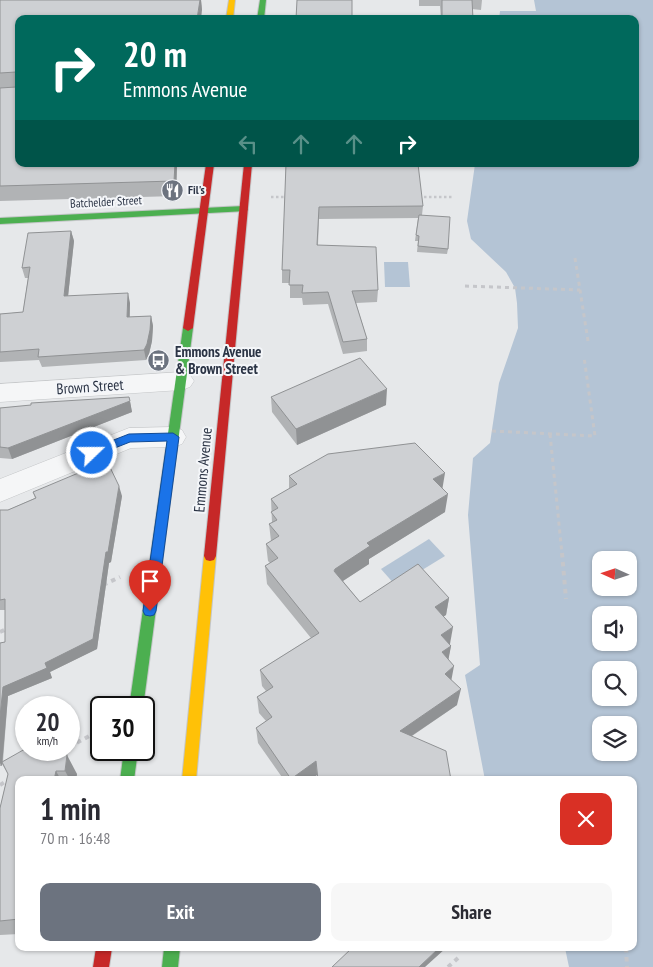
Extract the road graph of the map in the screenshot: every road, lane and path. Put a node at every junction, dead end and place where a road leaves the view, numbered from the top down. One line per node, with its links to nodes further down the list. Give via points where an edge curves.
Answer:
1 (232, 0): 3 (main road)
2 (263, 0): 4 (main road)
3 (230, 15)
4 (261, 15)
5 (210, 167): 12 (main road)
6 (248, 167): 11 (main road, Emmons Avenue)
7 (271, 197): 8 (path)
8 (290, 197)
9 (415, 197): 10 (path)
10 (454, 197)
11 (244, 209): 12 (main road, Batchelder Street); 33 (main road, Emmons Avenue)
12 (204, 210): 13 (main road, Batchelder Street); 19 (main road)
13 (0, 222)
14 (575, 258): 16 (path)
15 (465, 286): 16 (path)
16 (580, 290): 17 (path)
17 (588, 341)
18 (584, 358): 22 (path, via 595,436)
19 (181, 381): 20 (street, Brown Street); 23 (main road)
20 (0, 393)
21 (492, 431): 22 (path)
22 (550, 434): 27 (path)
23 (173, 437): 24 (street, via 129,438); 30 (main road)
24 (0, 491)
25 (120, 577): 26 (path)
26 (94, 589)
27 (566, 599)
28 (17, 624): 29 (path)
29 (0, 632)
30 (138, 696)
31 (129, 761): 32 (main road)
32 (127, 776)
33 (188, 776)
34 (15, 777): 35 (path)
35 (0, 785)
36 (104, 951): 40 (main road)
37 (172, 951): 41 (main road)
38 (626, 951): 43 (path)
39 (458, 958): 42 (path)
40 (101, 967)
41 (170, 967)
42 (448, 967)
43 (627, 967)

